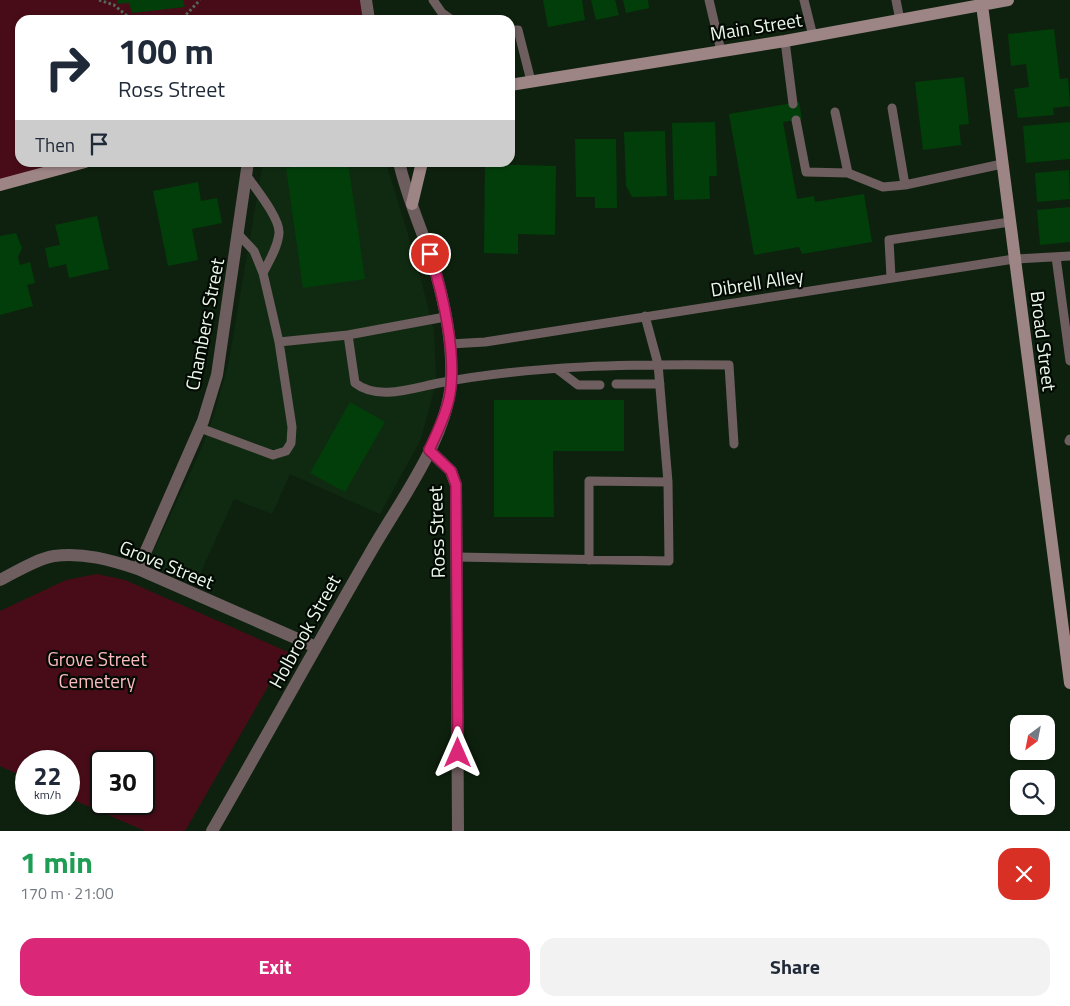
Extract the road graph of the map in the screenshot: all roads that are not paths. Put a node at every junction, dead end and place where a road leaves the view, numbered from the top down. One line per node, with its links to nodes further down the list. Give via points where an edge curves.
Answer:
1 (366, 0): 8 (street)
2 (433, 0): 9 (lane)
3 (709, 0): 14 (lane)
4 (804, 0): 12 (lane)
5 (896, 0): 10 (lane)
6 (1008, 0): 7 (street, Main Street)
7 (981, 2): 10 (street, Main Street); 21 (street, Broad Street)
8 (368, 15)
9 (445, 15)
10 (900, 20): 12 (street, Main Street)
11 (515, 30): 15 (lane, via 518,30)
12 (813, 36): 13 (street, Main Street)
13 (785, 41): 14 (street, Main Street); 17 (lane)
14 (721, 51): 15 (street, Main Street)
15 (531, 81): 16 (street, Main Street)
16 (515, 83)
17 (793, 104)
18 (892, 108): 29 (lane)
19 (835, 112): 26 (lane)
20 (796, 120): 26 (lane, via 806,172)
21 (1002, 164): 29 (lane); 31 (street, Broad Street)
22 (67, 167): 28 (street)
23 (248, 167): 27 (street, Chambers Street)
24 (401, 167): 30 (street)
25 (421, 167): 30 (street)
26 (848, 173): 29 (lane, via 882,187)
27 (247, 176): 32 (street, Chambers Street); 36 (lane, via 272,212 280,231)
28 (0, 185)
29 (905, 185)
30 (412, 204): 39 (street, via 435,271)
31 (1010, 222): 35 (street, Broad Street); 37 (lane, via 889,240)
32 (239, 235): 36 (lane, via 254,251); 50 (street, Chambers Street, via 222,354)
33 (1070, 256): 34 (lane, Dibrell Alley)
34 (1056, 257): 35 (lane, Dibrell Alley); 43 (lane)
35 (1014, 259): 37 (lane, Dibrell Alley); 59 (street, Broad Street)
36 (263, 273): 41 (lane)
37 (891, 277): 38 (lane, Dibrell Alley)
38 (644, 316): 42 (lane, Dibrell Alley, via 485,342); 44 (lane)
39 (445, 317): 40 (lane); 42 (street)
40 (348, 335): 41 (lane); 46 (lane, via 355,383 363,389 390,393)
41 (279, 342): 50 (lane, via 291,420 291,443 286,452 273,455)
42 (450, 344): 46 (street)
43 (1070, 360)
44 (658, 364): 45 (lane); 48 (lane); 51 (lane, via 729,365)
45 (557, 369): 46 (lane); 49 (lane, via 578,385)
46 (451, 381): 52 (street, via 444,416)
47 (616, 384): 48 (lane)
48 (660, 384): 53 (lane)
49 (600, 385)
50 (200, 428): 56 (street, Chambers Street)
51 (734, 444)
52 (429, 450): 54 (street, Ross Street, via 451,471 456,485); 58 (street, Holbrook Street)
53 (668, 482): 55 (lane, via 589,482); 55 (lane, via 669,561)
54 (457, 557): 55 (lane); 61 (street, Ross Street)
55 (589, 560)
56 (138, 569): 57 (street, Grove Street, via 111,560 52,556); 58 (street, Grove Street)
57 (0, 580)
58 (316, 648): 60 (street, Holbrook Street)
59 (1070, 683)
60 (212, 831)
61 (458, 831)

